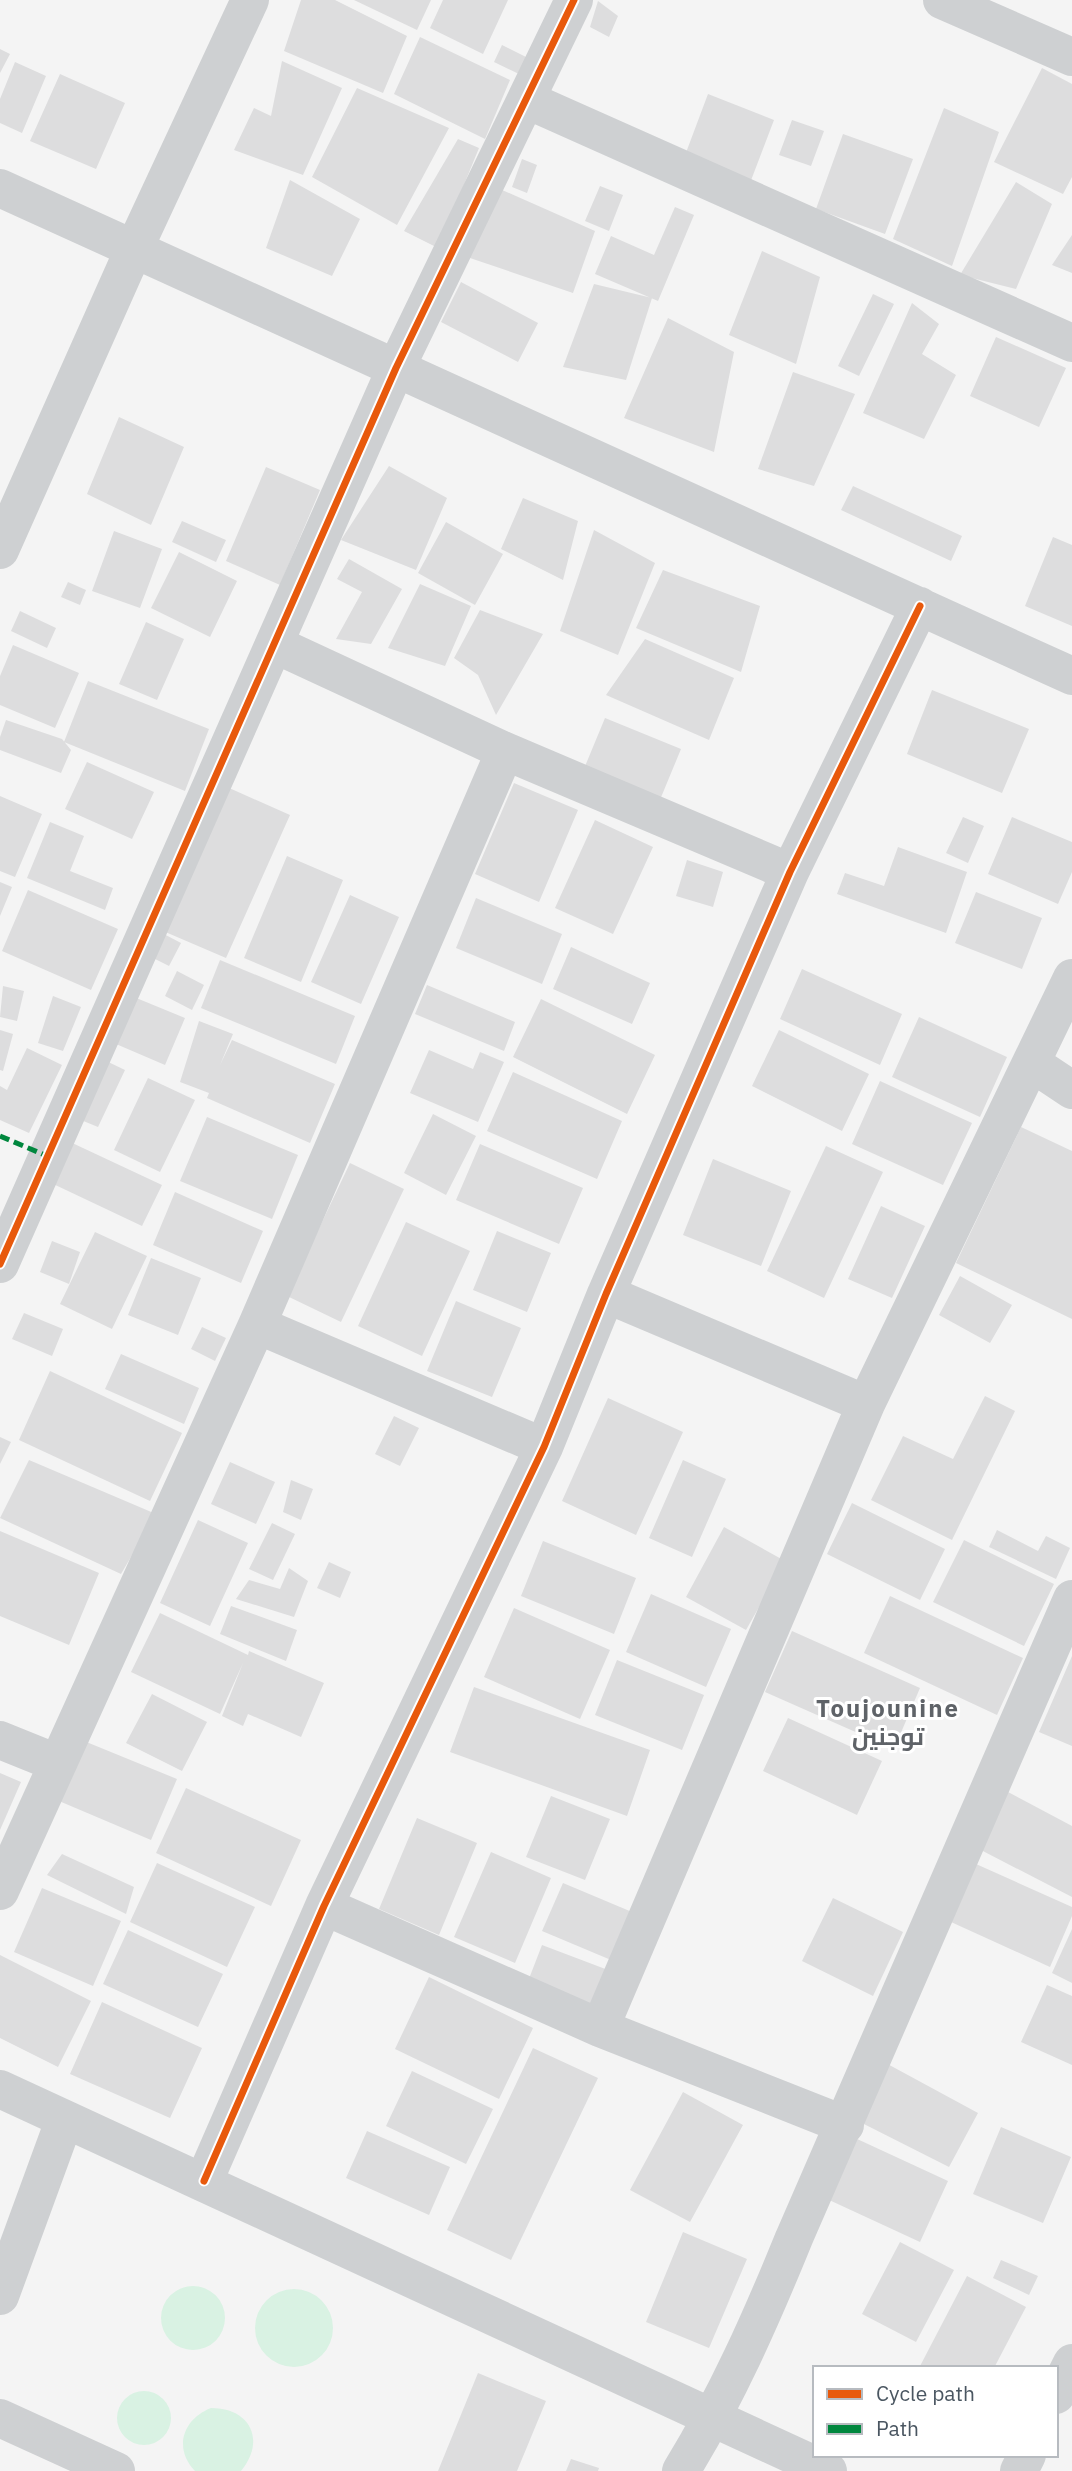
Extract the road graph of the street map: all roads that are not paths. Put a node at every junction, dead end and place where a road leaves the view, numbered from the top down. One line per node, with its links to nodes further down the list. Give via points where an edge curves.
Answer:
1 (250, 0): 7 (street)
2 (573, 0): 5 (street)
3 (942, 0): 4 (street)
4 (1072, 57)
5 (527, 100): 8 (street); 9 (street)
6 (0, 188): 7 (street)
7 (134, 249): 9 (street); 10 (street)
8 (1072, 343)
9 (396, 368): 11 (street); 12 (street)
10 (0, 550)
11 (920, 606): 13 (street); 15 (street)
12 (274, 644): 14 (street); 19 (street)
13 (1072, 676)
14 (505, 751): 15 (street); 21 (street)
15 (790, 872): 20 (street)
16 (1072, 978): 17 (street)
17 (1033, 1064): 18 (street); 22 (street)
18 (1072, 1090)
19 (0, 1264)
20 (606, 1294): 22 (street); 23 (street)
21 (257, 1325): 23 (street); 26 (street)
22 (866, 1404): 29 (street)
23 (544, 1447): 28 (street)
24 (1072, 1599): 32 (street)
25 (0, 1740): 26 (street)
26 (57, 1763): 27 (street)
27 (0, 1891)
28 (324, 1906): 29 (street); 33 (street)
29 (600, 2028): 32 (street)
30 (0, 2089): 31 (street)
31 (64, 2121): 33 (street); 34 (street)
32 (845, 2125): 38 (street, via 757,2331)
33 (204, 2181): 38 (street)
34 (0, 2296)
35 (1072, 2363): 36 (street)
36 (1058, 2391)
37 (0, 2418): 39 (street)
38 (712, 2419): 40 (street); 41 (street)
39 (116, 2471)
40 (681, 2471)
41 (828, 2471)

